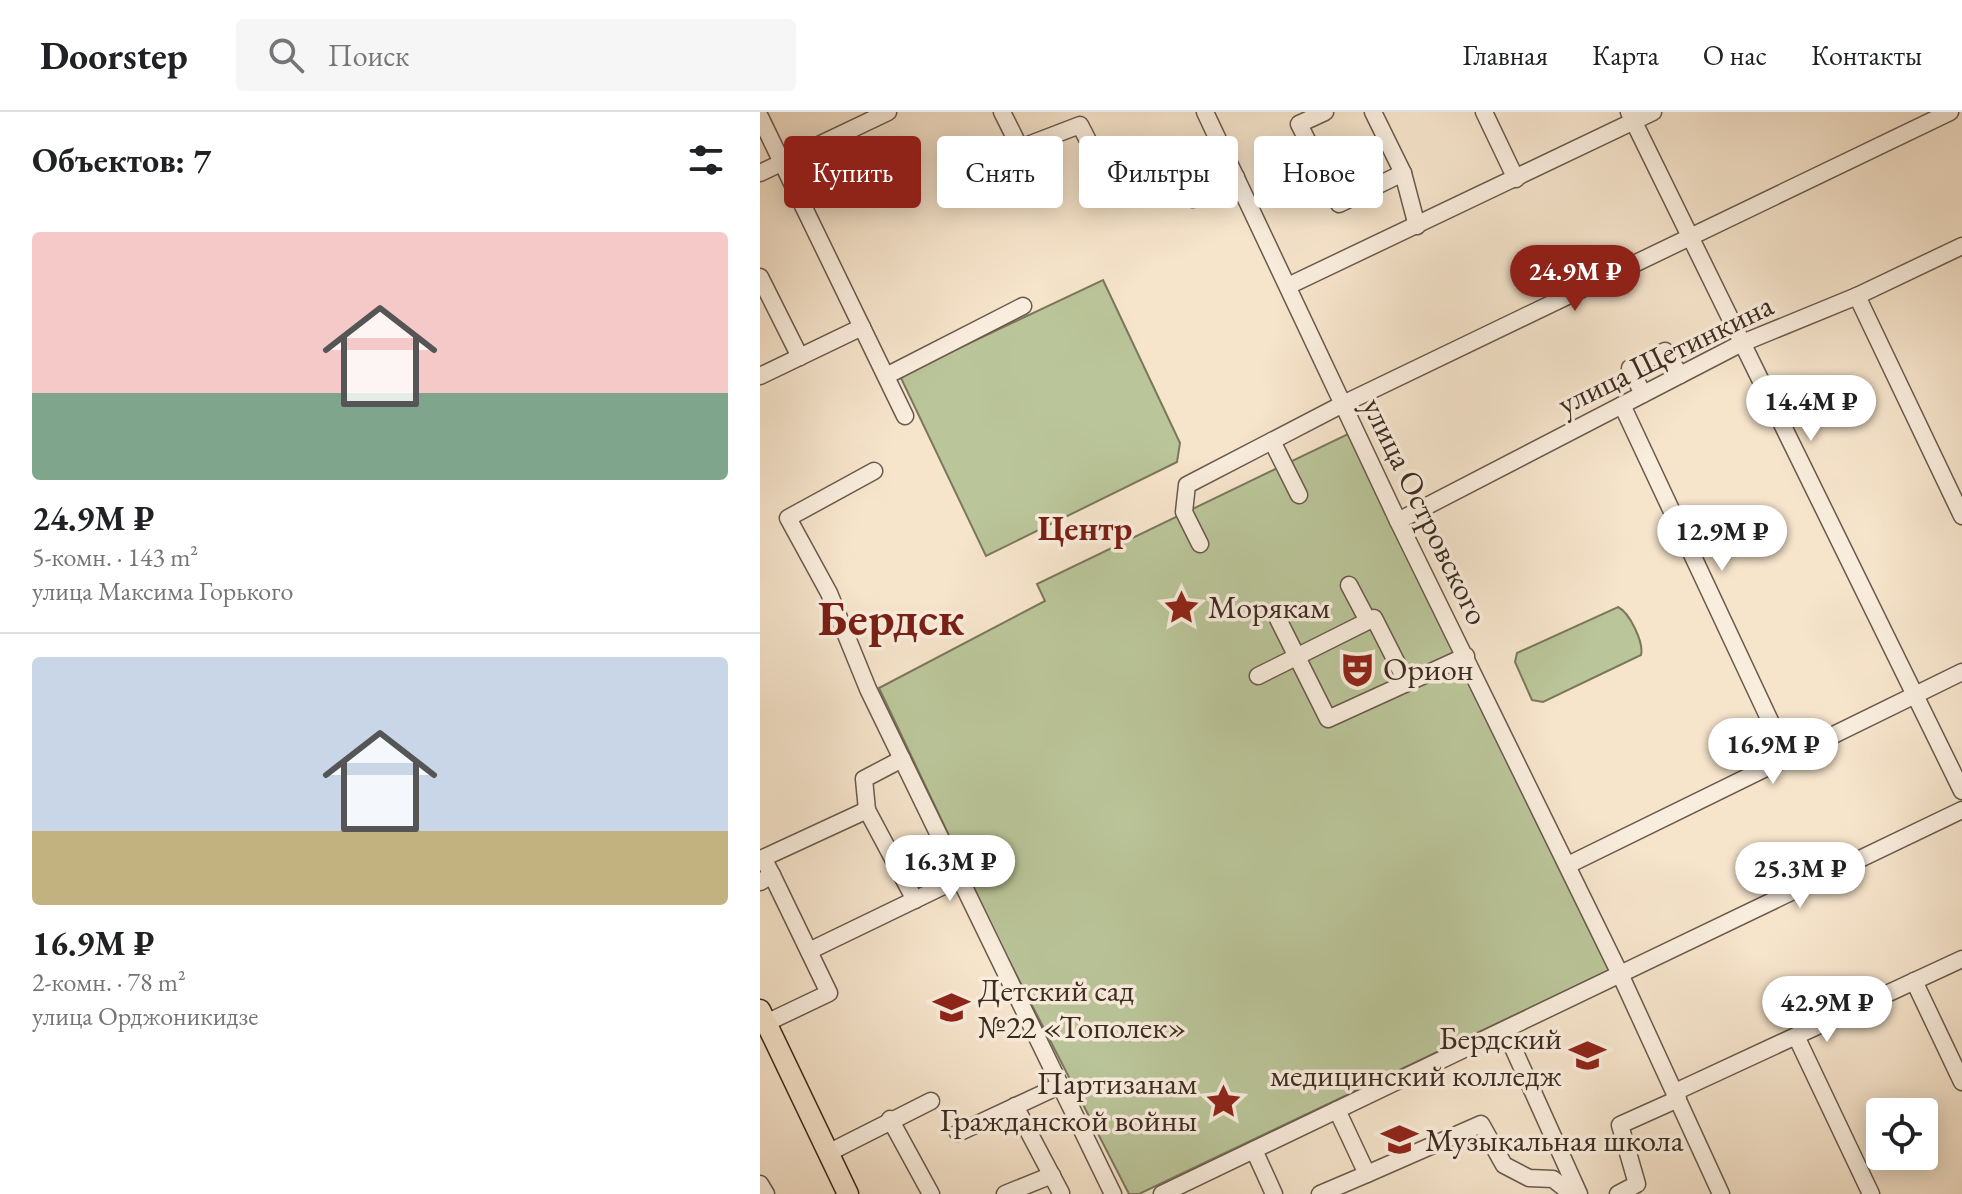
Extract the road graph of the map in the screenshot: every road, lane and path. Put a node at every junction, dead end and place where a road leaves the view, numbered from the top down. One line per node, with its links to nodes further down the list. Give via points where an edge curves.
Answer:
1 (888, 112): 13 (street)
2 (1002, 112): 11 (street, via 1020,148 1080,125)
3 (1325, 112): 15 (street, via 1299,124 1339,204)
4 (1373, 112): 15 (street)
5 (1484, 112): 16 (street)
6 (1653, 112): 10 (street)
7 (1950, 112): 19 (street)
8 (1208, 113): 12 (street, улица Островского)
9 (760, 117): 13 (street)
10 (1631, 117): 16 (street); 19 (street)
11 (1086, 136)
12 (1218, 136)
13 (782, 163): 14 (street); 25 (street)
14 (760, 173)
15 (1403, 173): 18 (street)
16 (1516, 179): 18 (street)
17 (1238, 181): 22 (street, улица Островского)
18 (1417, 226): 22 (street)
19 (1689, 235): 26 (street); 32 (street)
20 (1962, 246): 23 (street, улица Щетинкина)
21 (760, 277): 27 (street)
22 (1288, 286): 32 (street, улица Островского)
23 (1857, 296): 26 (street, улица Щетинкина); 38 (street)
24 (1023, 306): 30 (street)
25 (862, 327): 27 (street); 30 (street)
26 (1740, 344): 28 (street, улица Щетинкина); 49 (street)
27 (800, 357): 29 (street)
28 (1680, 375): 31 (street, улица Щетинкина); 31 (street, via 1665,351 1630,368)
29 (760, 376)
30 (886, 376): 34 (street)
31 (1643, 394): 33 (street, улица Щетинкина)
32 (1343, 404): 35 (street); 39 (street, улица Островского)
33 (1622, 405): 39 (street, улица Щетинкина); 50 (street)
34 (905, 416)
35 (1272, 441): 37 (street); 40 (street, via 1187,485 1184,512)
36 (874, 471): 51 (street, via 788,518 829,593)
37 (1299, 495)
38 (1962, 516)
39 (1398, 521): 44 (street, улица Островского)
40 (1200, 544)
41 (1349, 585): 43 (street)
42 (1278, 619): 45 (street)
43 (1368, 621): 45 (street); 48 (street, via 1374,618)
44 (1466, 656): 48 (street); 55 (street, улица Островского)
45 (1298, 657): 47 (street); 48 (street, via 1328,719)
46 (1962, 672): 49 (street)
47 (1258, 676)
48 (1407, 683)
49 (1913, 696): 50 (street); 52 (street)
50 (1787, 757): 55 (street)
51 (902, 759): 53 (street, via 864,779); 57 (street)
52 (1962, 791)
53 (867, 810): 56 (street, via 763,858); 58 (street)
54 (1962, 810): 61 (street)
55 (1568, 865): 61 (street, улица Островского)
56 (766, 878): 59 (street)
57 (960, 878): 58 (street); 67 (street)
58 (915, 900): 59 (street)
59 (809, 951): 63 (street, via 829,993)
60 (1962, 959): 62 (street)
61 (1620, 974): 64 (street); 68 (street, улица Островского)
62 (1914, 981): 65 (street); 66 (street)
63 (763, 1016): 75 (main road)
64 (1505, 1030): 71 (street); 90 (street)
65 (1796, 1036): 68 (street); 93 (street)
66 (1962, 1082)
67 (1061, 1085): 70 (street); 85 (street)
68 (1676, 1096): 91 (street, via 1620,1125 1637,1184); 92 (street, улица Островского)
69 (931, 1101): 72 (street)
70 (1015, 1106): 73 (street); 77 (street)
71 (1337, 1110): 74 (street); 76 (street)
72 (890, 1119): 75 (street); 83 (street)
73 (958, 1133)
74 (1254, 1150): 79 (street); 87 (street)
75 (828, 1153): 82 (main road)
76 (1367, 1174): 88 (street); 89 (street, via 1481,1124 1504,1165 1529,1178 1553,1179)
77 (1052, 1175): 80 (street); 84 (street)
78 (760, 1184): 81 (street)
79 (1190, 1188): 86 (street)
80 (1061, 1193)
81 (766, 1194)
82 (848, 1194)
83 (931, 1194)
84 (1005, 1194)
85 (1113, 1194)
86 (1162, 1194)
87 (1274, 1194)
88 (1320, 1194)
89 (1572, 1194)
90 (1579, 1194)
91 (1618, 1194)
92 (1721, 1194)
93 (1871, 1194)

